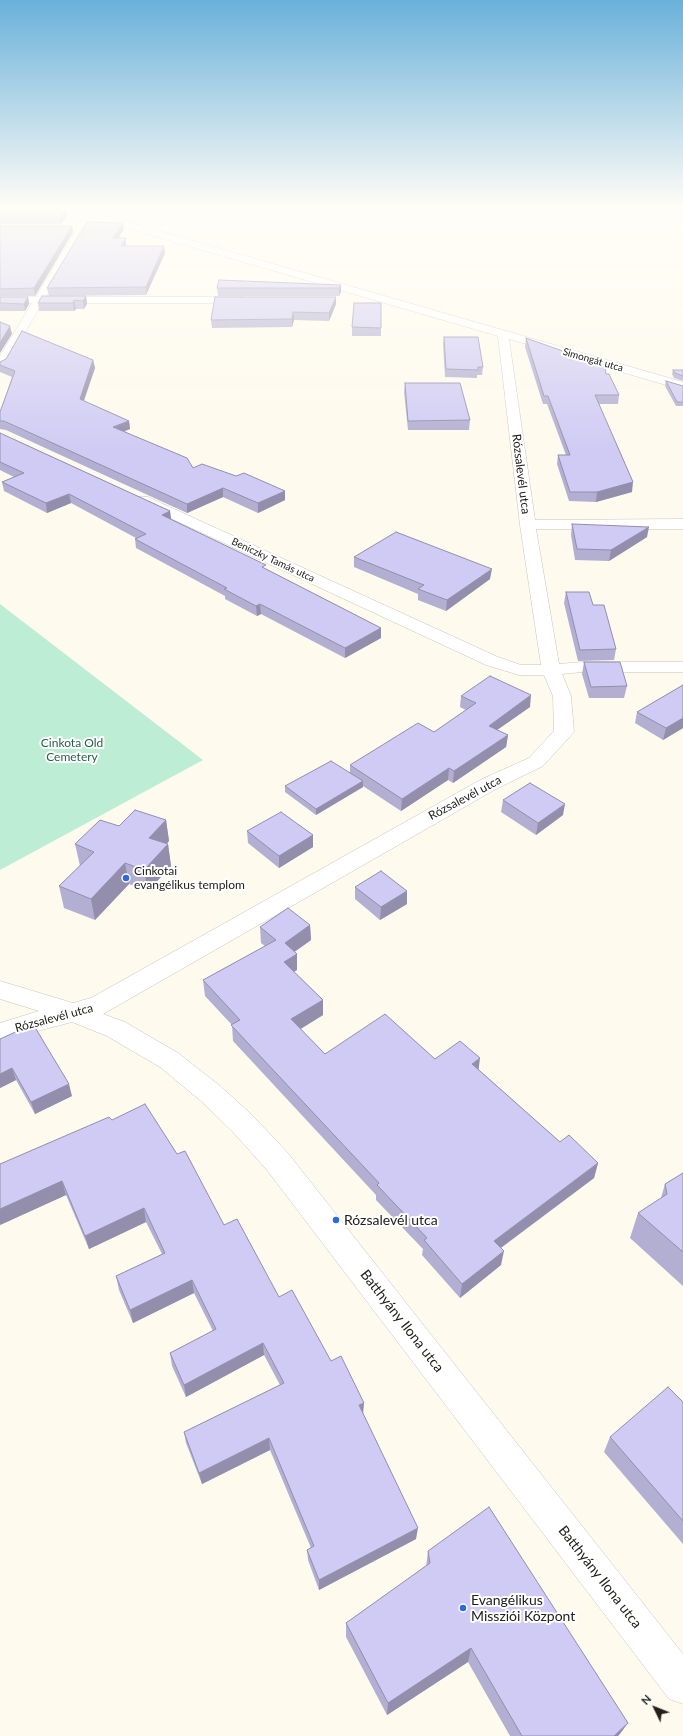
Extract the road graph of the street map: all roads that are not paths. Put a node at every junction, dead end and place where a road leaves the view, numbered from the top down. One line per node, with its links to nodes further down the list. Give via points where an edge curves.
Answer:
1 (44, 288): 4 (street)
2 (349, 288): 7 (street, Simongát utca)
3 (0, 300): 4 (street)
4 (37, 300): 5 (street); 9 (street)
5 (257, 300)
6 (352, 300): 7 (street)
7 (391, 300): 8 (street, Simongát utca)
8 (503, 334): 10 (street, Simongát utca); 13 (street, Rózsalevél utca)
9 (0, 366)
10 (683, 386)
11 (130, 494): 15 (street, Beniczky Tamás utca, via 492,661 519,670)
12 (683, 524): 13 (street)
13 (528, 525): 15 (street, Rózsalevél utca)
14 (683, 667): 15 (street, Beniczky Tamás utca, via 582,667)
15 (551, 670): 17 (street, Rózsalevél utca, via 562,696 564,732 536,762 483,788 98,1006)
16 (0, 990): 17 (street, Batthyány Ilona utca)
17 (72, 1012): 18 (street, Rózsalevél utca); 19 (street, Batthyány Ilona utca, via 116,1029 168,1060 215,1098 278,1161)
18 (0, 1034)
19 (683, 1685)

